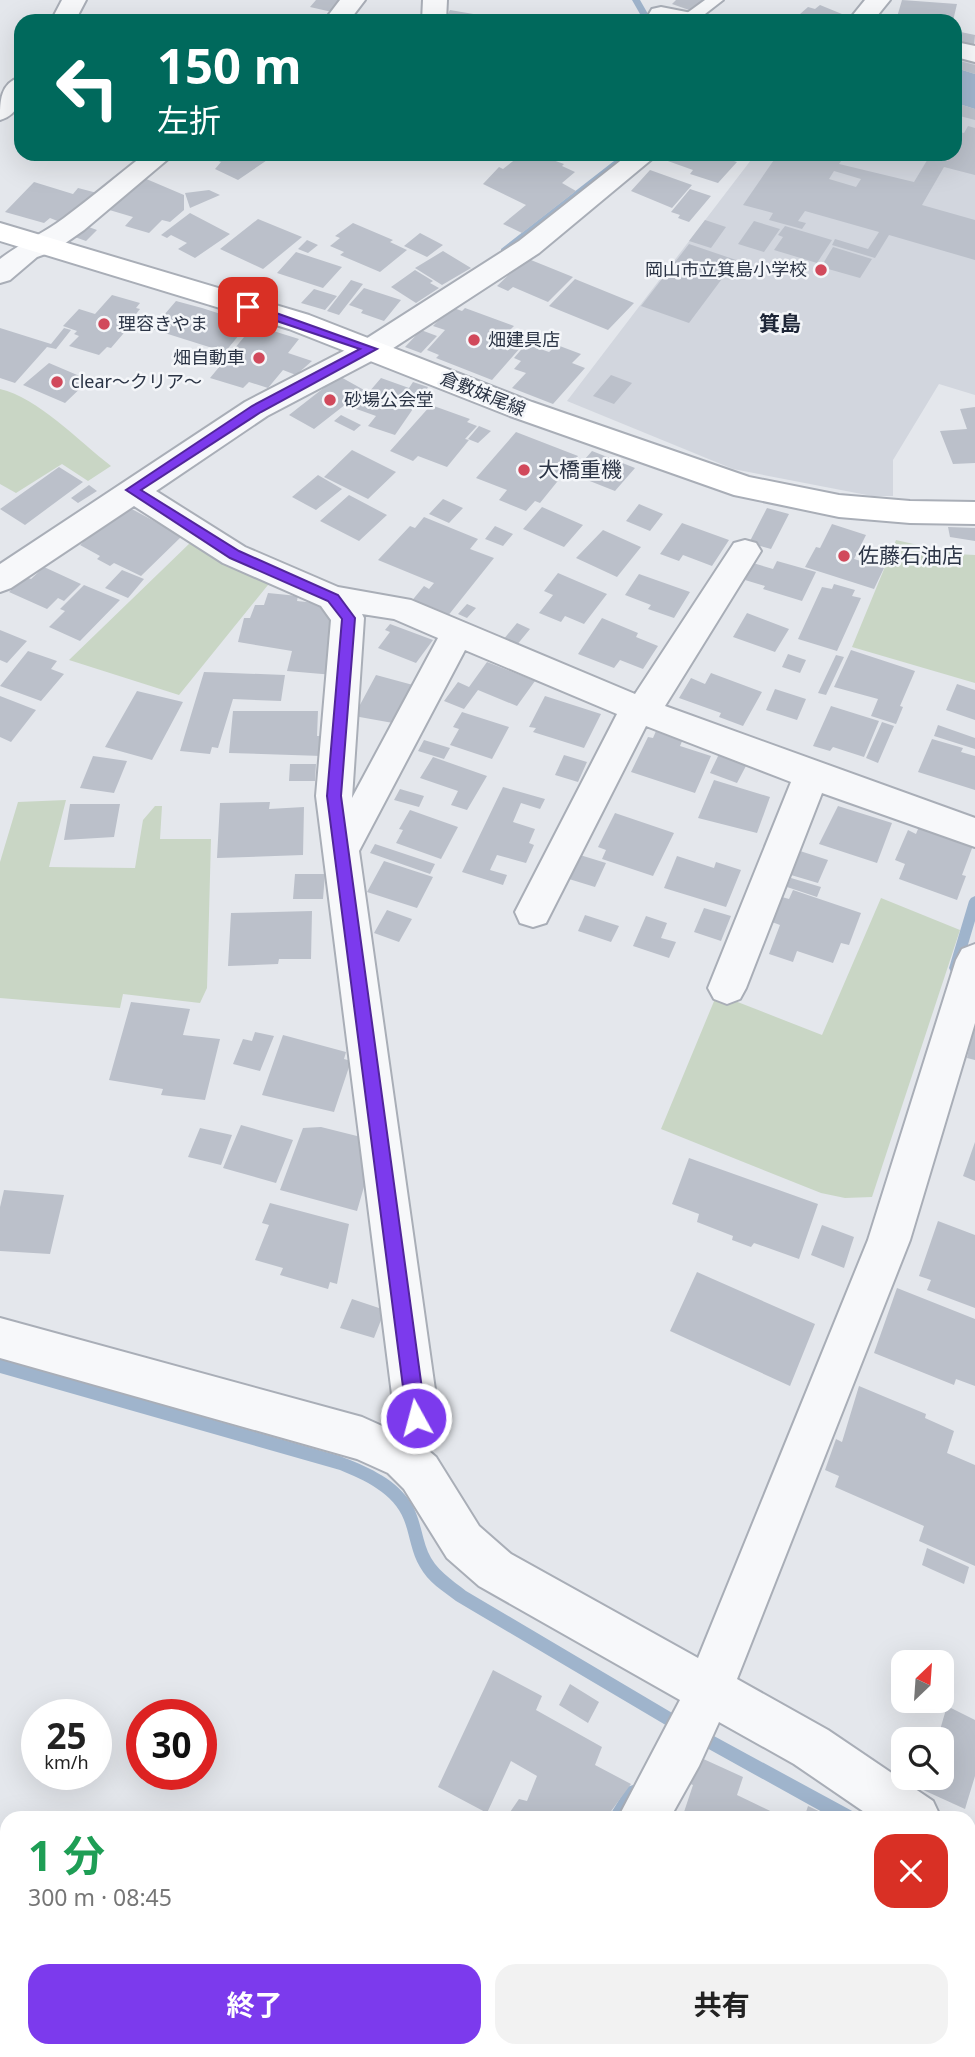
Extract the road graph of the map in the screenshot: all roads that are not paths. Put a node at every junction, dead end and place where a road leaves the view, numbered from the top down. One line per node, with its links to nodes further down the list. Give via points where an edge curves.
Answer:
1 (353, 0): 4 (street)
2 (715, 0): 5 (lane)
3 (878, 0): 6 (street)
4 (342, 14)
5 (676, 14)
6 (866, 14)
7 (14, 94): 8 (street)
8 (0, 112)
9 (152, 161): 12 (street)
10 (636, 161): 14 (street, via 529,247)
11 (0, 232): 12 (main road, 倉敷妹尾線)
12 (44, 245): 13 (street, via 27,251); 14 (main road, 倉敷妹尾線, via 299,322)
13 (0, 274)
14 (371, 349): 15 (street, via 257,409); 16 (main road, 倉敷妹尾線, via 521,409 745,487 839,506)
15 (132, 490): 18 (street); 19 (street, via 234,555)
16 (975, 513)
17 (745, 551): 21 (street)
18 (0, 580)
19 (333, 598): 20 (street, via 399,608); 24 (street, via 348,618 334,796)
20 (457, 633): 21 (street); 24 (street)
21 (640, 710): 22 (street); 25 (street)
22 (811, 775): 23 (street); 27 (street)
23 (975, 833)
24 (342, 850): 29 (street, via 416,1418)
25 (533, 912)
26 (975, 960): 30 (street, via 889,1240)
27 (727, 988)
28 (0, 1338): 29 (street, via 362,1439)
29 (404, 1458): 30 (street, via 420,1473 463,1542)
30 (696, 1719): 31 (street); 32 (street, via 811,1747)
31 (647, 1811)
32 (906, 1811)

